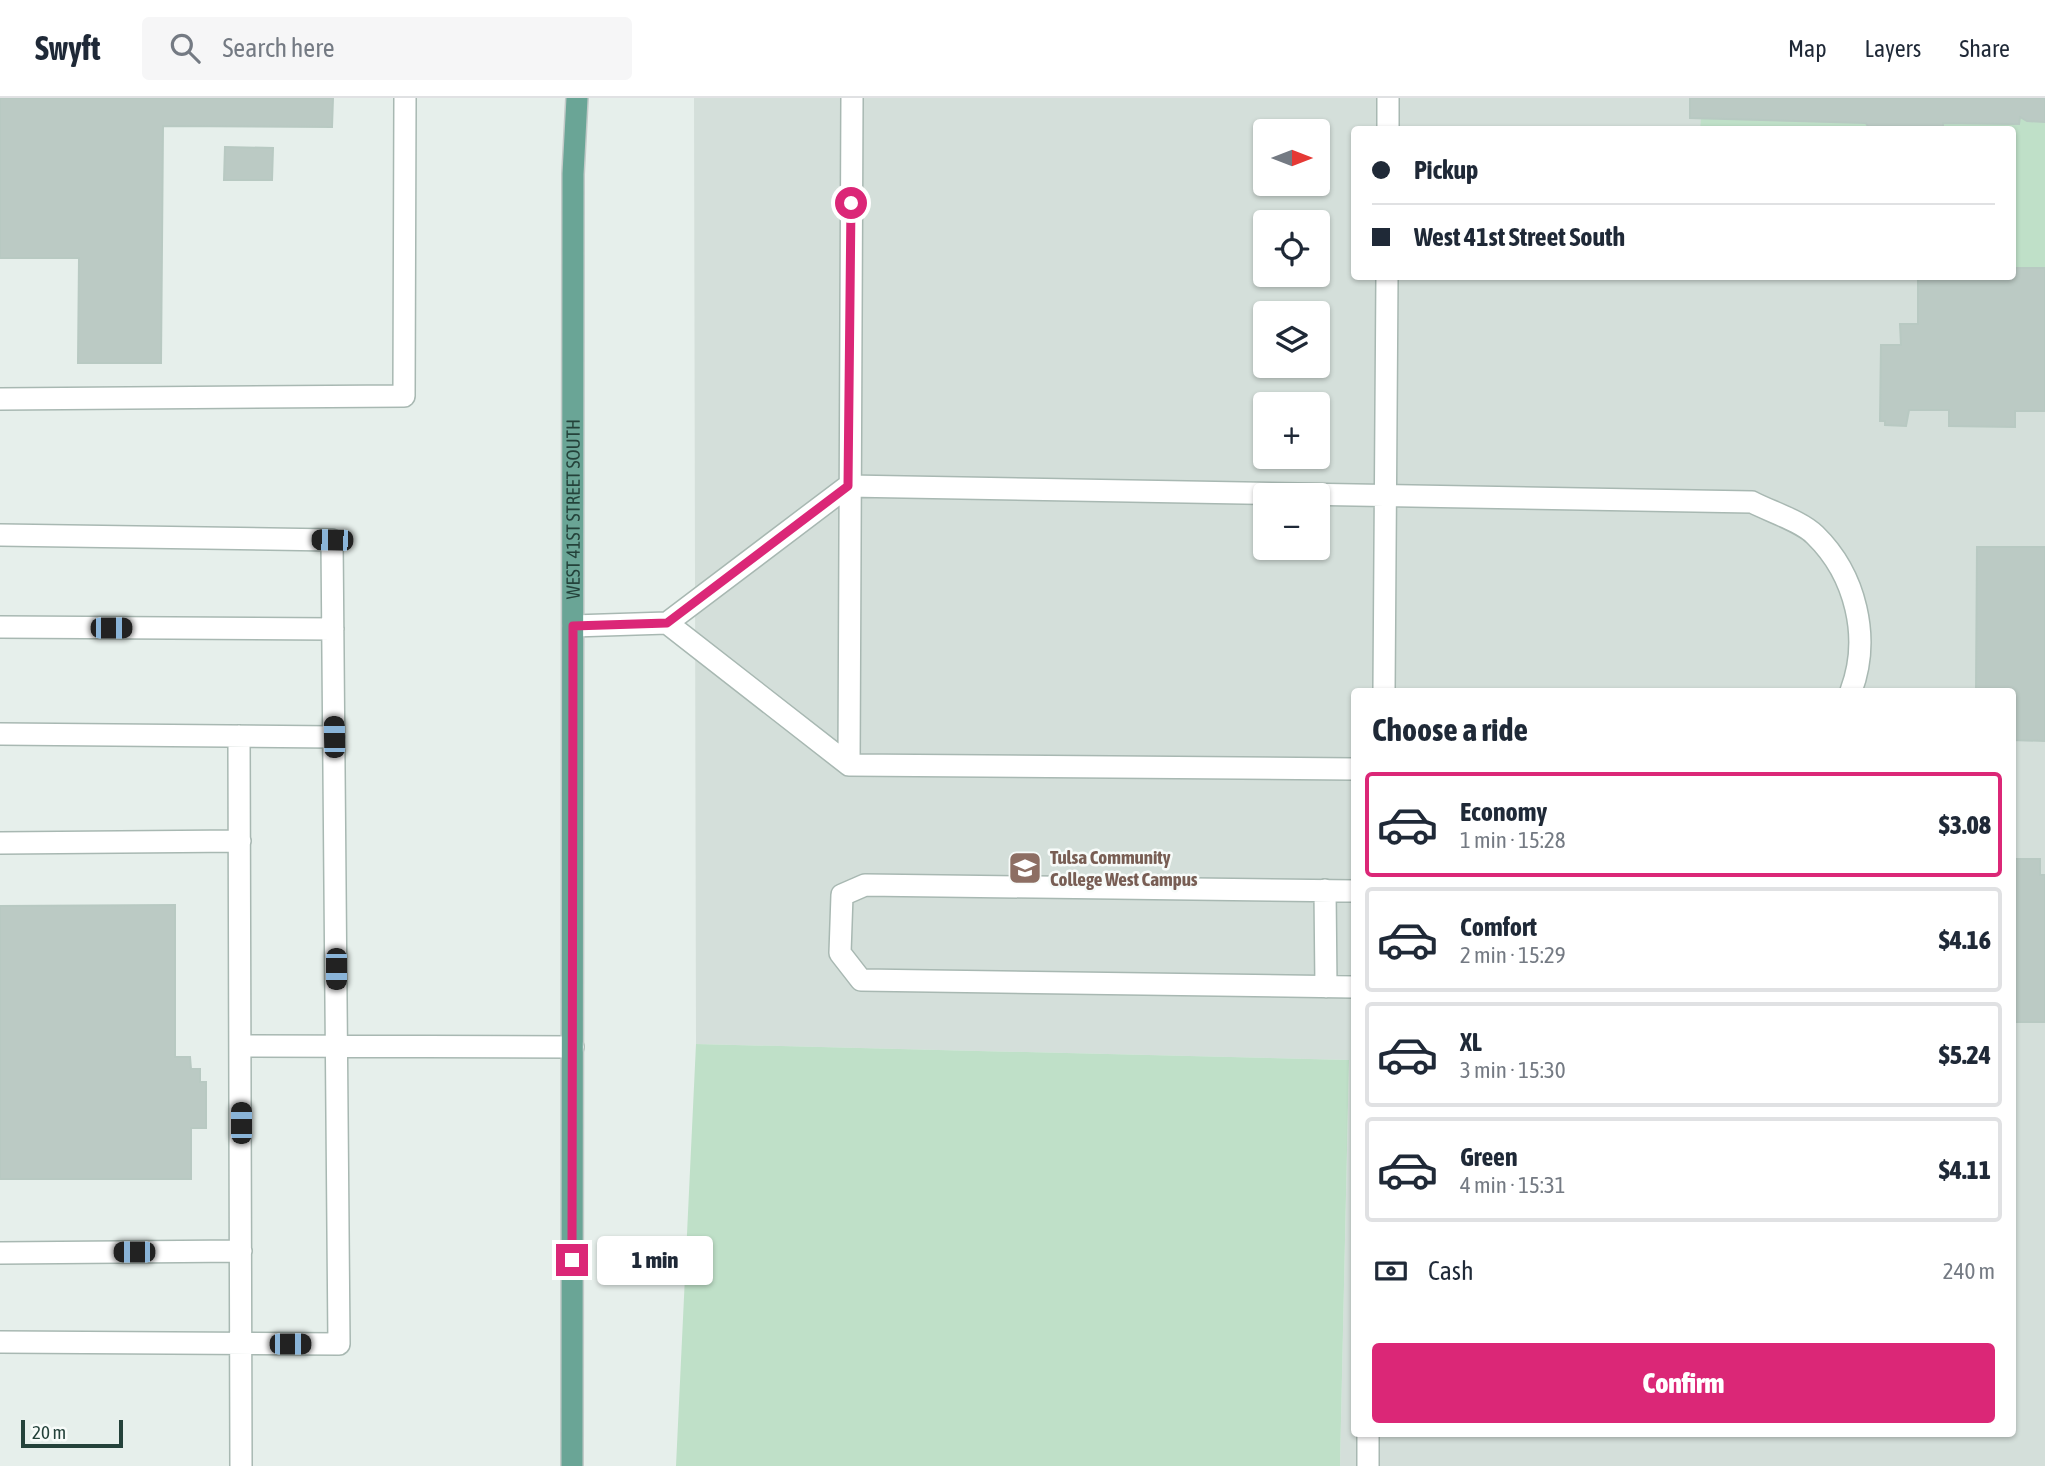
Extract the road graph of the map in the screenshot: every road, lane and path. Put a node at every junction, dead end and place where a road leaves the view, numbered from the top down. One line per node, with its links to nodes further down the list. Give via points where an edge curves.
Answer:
1 (405, 98): 7 (lane, via 404,396)
2 (577, 98): 12 (main road, WEST 41ST STREET SOUTH)
3 (852, 98): 8 (lane)
4 (1388, 98): 5 (lane)
5 (1388, 126)
6 (1387, 280): 9 (lane)
7 (0, 399)
8 (848, 486): 9 (lane); 11 (lane); 20 (lane)
9 (1385, 494): 15 (lane); 16 (lane, via 1752,502 1814,534 1849,580 1861,636)
10 (0, 535): 14 (lane, via 332,540)
11 (667, 623): 12 (lane); 20 (lane)
12 (573, 626): 30 (main road, WEST 41ST STREET SOUTH)
13 (0, 627): 14 (lane)
14 (333, 629): 19 (lane)
15 (1384, 688)
16 (1852, 688)
17 (0, 734): 18 (lane)
18 (240, 736): 19 (lane); 22 (lane)
19 (334, 737): 29 (lane)
20 (849, 765): 21 (lane)
21 (1351, 769)
22 (240, 841): 23 (lane); 28 (lane)
23 (0, 842)
24 (1325, 890): 25 (lane); 26 (lane); 26 (lane, via 865,885 842,895 840,953 861,980)
25 (1351, 891)
26 (1326, 987): 27 (lane)
27 (1351, 987)
28 (241, 1046): 29 (lane); 31 (lane)
29 (337, 1047): 30 (lane); 34 (lane, via 339,1344)
30 (573, 1047): 37 (main road, WEST 41ST STREET SOUTH)
31 (241, 1251): 32 (lane); 34 (lane)
32 (0, 1253)
33 (0, 1342): 34 (lane)
34 (241, 1344): 36 (lane)
35 (1368, 1437): 38 (lane)
36 (241, 1466)
37 (572, 1466)
38 (1368, 1466)

